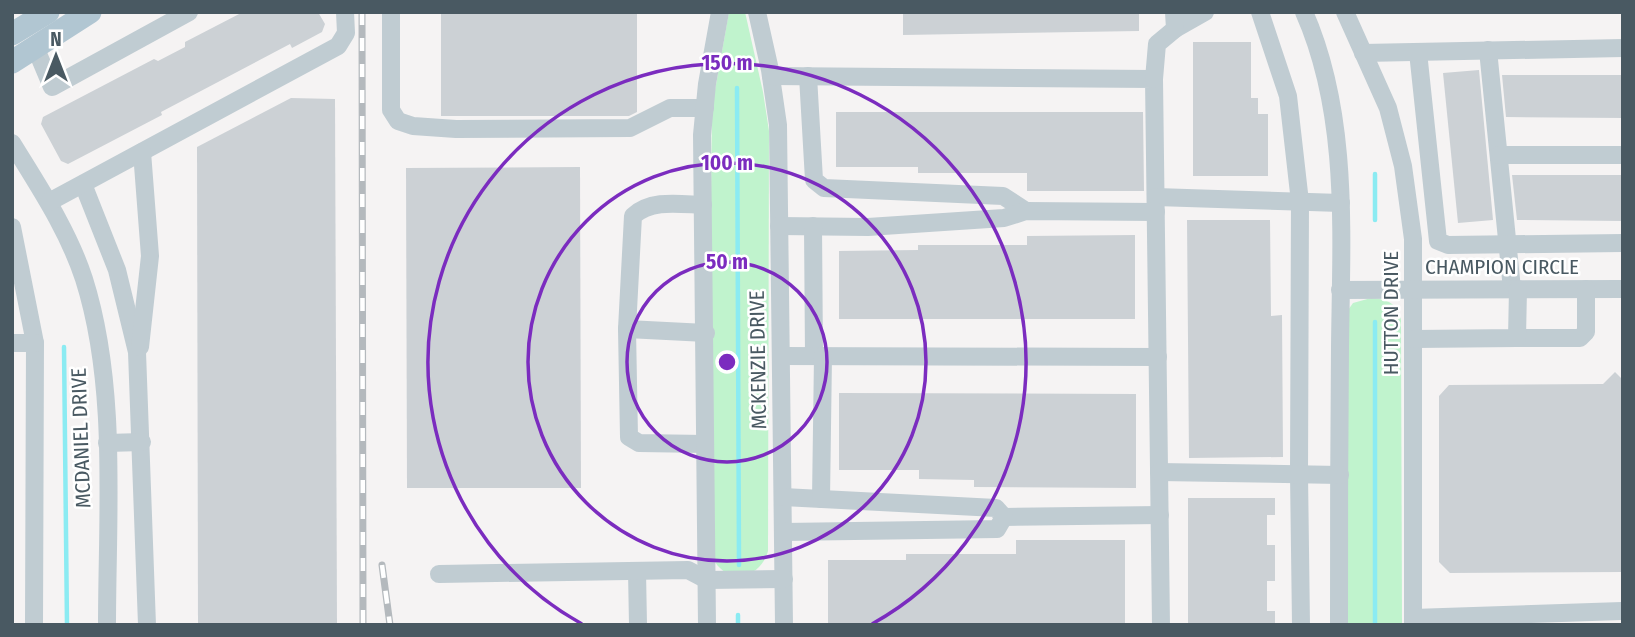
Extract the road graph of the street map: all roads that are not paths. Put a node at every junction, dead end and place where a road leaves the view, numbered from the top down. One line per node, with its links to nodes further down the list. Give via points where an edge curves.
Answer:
1 (48, 12): 13 (main road)
2 (90, 12): 15 (main road)
3 (189, 12): 15 (street, via 52,87)
4 (345, 12): 27 (street, via 346,33 338,46)
5 (391, 12): 23 (street, via 391,110 398,121 413,126 629,128 670,108)
6 (757, 12): 20 (street, MCKENZIE DRIVE)
7 (1205, 12): 12 (street)
8 (1260, 12): 32 (street, via 1289,96)
9 (1304, 12): 33 (street, via 1333,110)
10 (714, 13): 23 (street)
11 (1351, 13): 18 (street, HUTTON DRIVE)
12 (1174, 20): 22 (street, via 1157,44)
13 (12, 34)
14 (1623, 48): 16 (street)
15 (36, 49): 19 (main road)
16 (1488, 50): 17 (street); 28 (street)
17 (1418, 52): 18 (street); 24 (street)
18 (1363, 53): 25 (street, HUTTON DRIVE, via 1388,108)
19 (12, 62)
20 (771, 76): 21 (street); 37 (street, MCKENZIE DRIVE, via 778,125)
21 (808, 76): 22 (street); 36 (street, via 814,180 824,188 1003,196)
22 (1154, 79): 34 (street)
23 (705, 108): 35 (street)
24 (1426, 133): 25 (street); 40 (street, via 1438,241 1448,245)
25 (1395, 138): 43 (street, HUTTON DRIVE, via 1413,239)
26 (12, 142): 31 (street, MCDANIEL DRIVE)
27 (142, 152): 30 (street); 57 (street, via 150,256)
28 (1499, 155): 29 (street); 40 (street)
29 (1623, 155)
30 (83, 184): 31 (street); 57 (street, via 117,270)
31 (49, 202): 59 (street, MCDANIEL DRIVE, via 84,280 106,396)
32 (1300, 202): 33 (street); 34 (street); 62 (street)
33 (1341, 203): 47 (street)
34 (1156, 204): 36 (street); 56 (street)
35 (703, 205): 48 (street, via 660,204 642,207 632,216); 49 (street)
36 (1026, 211): 38 (street, via 1004,218 868,228)
37 (779, 226): 38 (street); 54 (street, MCKENZIE DRIVE)
38 (813, 226): 55 (street)
39 (12, 227): 42 (street, MCDANIEL DRIVE)
40 (1508, 243): 41 (street); 44 (street)
41 (1623, 243)
42 (18, 285): 53 (street, MCDANIEL DRIVE)
43 (1414, 289): 44 (street, CHAMPION CIRCLE); 47 (street, CHAMPION CIRCLE); 51 (street, HUTTON DRIVE)
44 (1515, 289): 45 (street, CHAMPION CIRCLE); 50 (street)
45 (1586, 289): 46 (street, CHAMPION CIRCLE); 50 (street, via 1586,332 1580,338)
46 (1623, 289)
47 (1340, 290): 63 (street)
48 (627, 329): 49 (street); 60 (street, via 629,438 639,443)
49 (706, 333): 60 (street)
50 (1517, 338): 51 (street)
51 (1414, 339): 74 (street, HUTTON DRIVE)
52 (12, 343): 53 (street)
53 (35, 343): 75 (street, MCDANIEL DRIVE)
54 (781, 356): 55 (street); 64 (street, MCKENZIE DRIVE)
55 (818, 356): 56 (street); 65 (street)
56 (1158, 357): 61 (street)
57 (138, 362): 58 (street)
58 (142, 442): 59 (street); 77 (street)
59 (107, 443): 76 (street, MCDANIEL DRIVE)
60 (705, 444): 72 (street)
61 (1159, 472): 62 (street); 66 (street)
62 (1299, 474): 63 (street); 82 (street)
63 (1339, 475): 83 (street)
64 (783, 497): 65 (street); 68 (street, MCKENZIE DRIVE)
65 (821, 499): 67 (street, via 996,508)
66 (1160, 514): 67 (street); 81 (street)
67 (1004, 517): 68 (street, via 997,529)
68 (783, 532): 71 (street, MCKENZIE DRIVE)
69 (637, 571): 70 (street); 72 (street, via 688,570); 78 (street)
70 (439, 574)
71 (784, 579): 72 (street); 80 (street, MCKENZIE DRIVE)
72 (707, 580): 79 (street)
73 (1622, 611): 74 (street)
74 (1413, 621)
75 (34, 625)
76 (107, 625)
77 (147, 625)
78 (638, 625)
79 (707, 625)
80 (784, 625)
81 (1161, 625)
82 (1301, 625)
83 (1339, 625)

